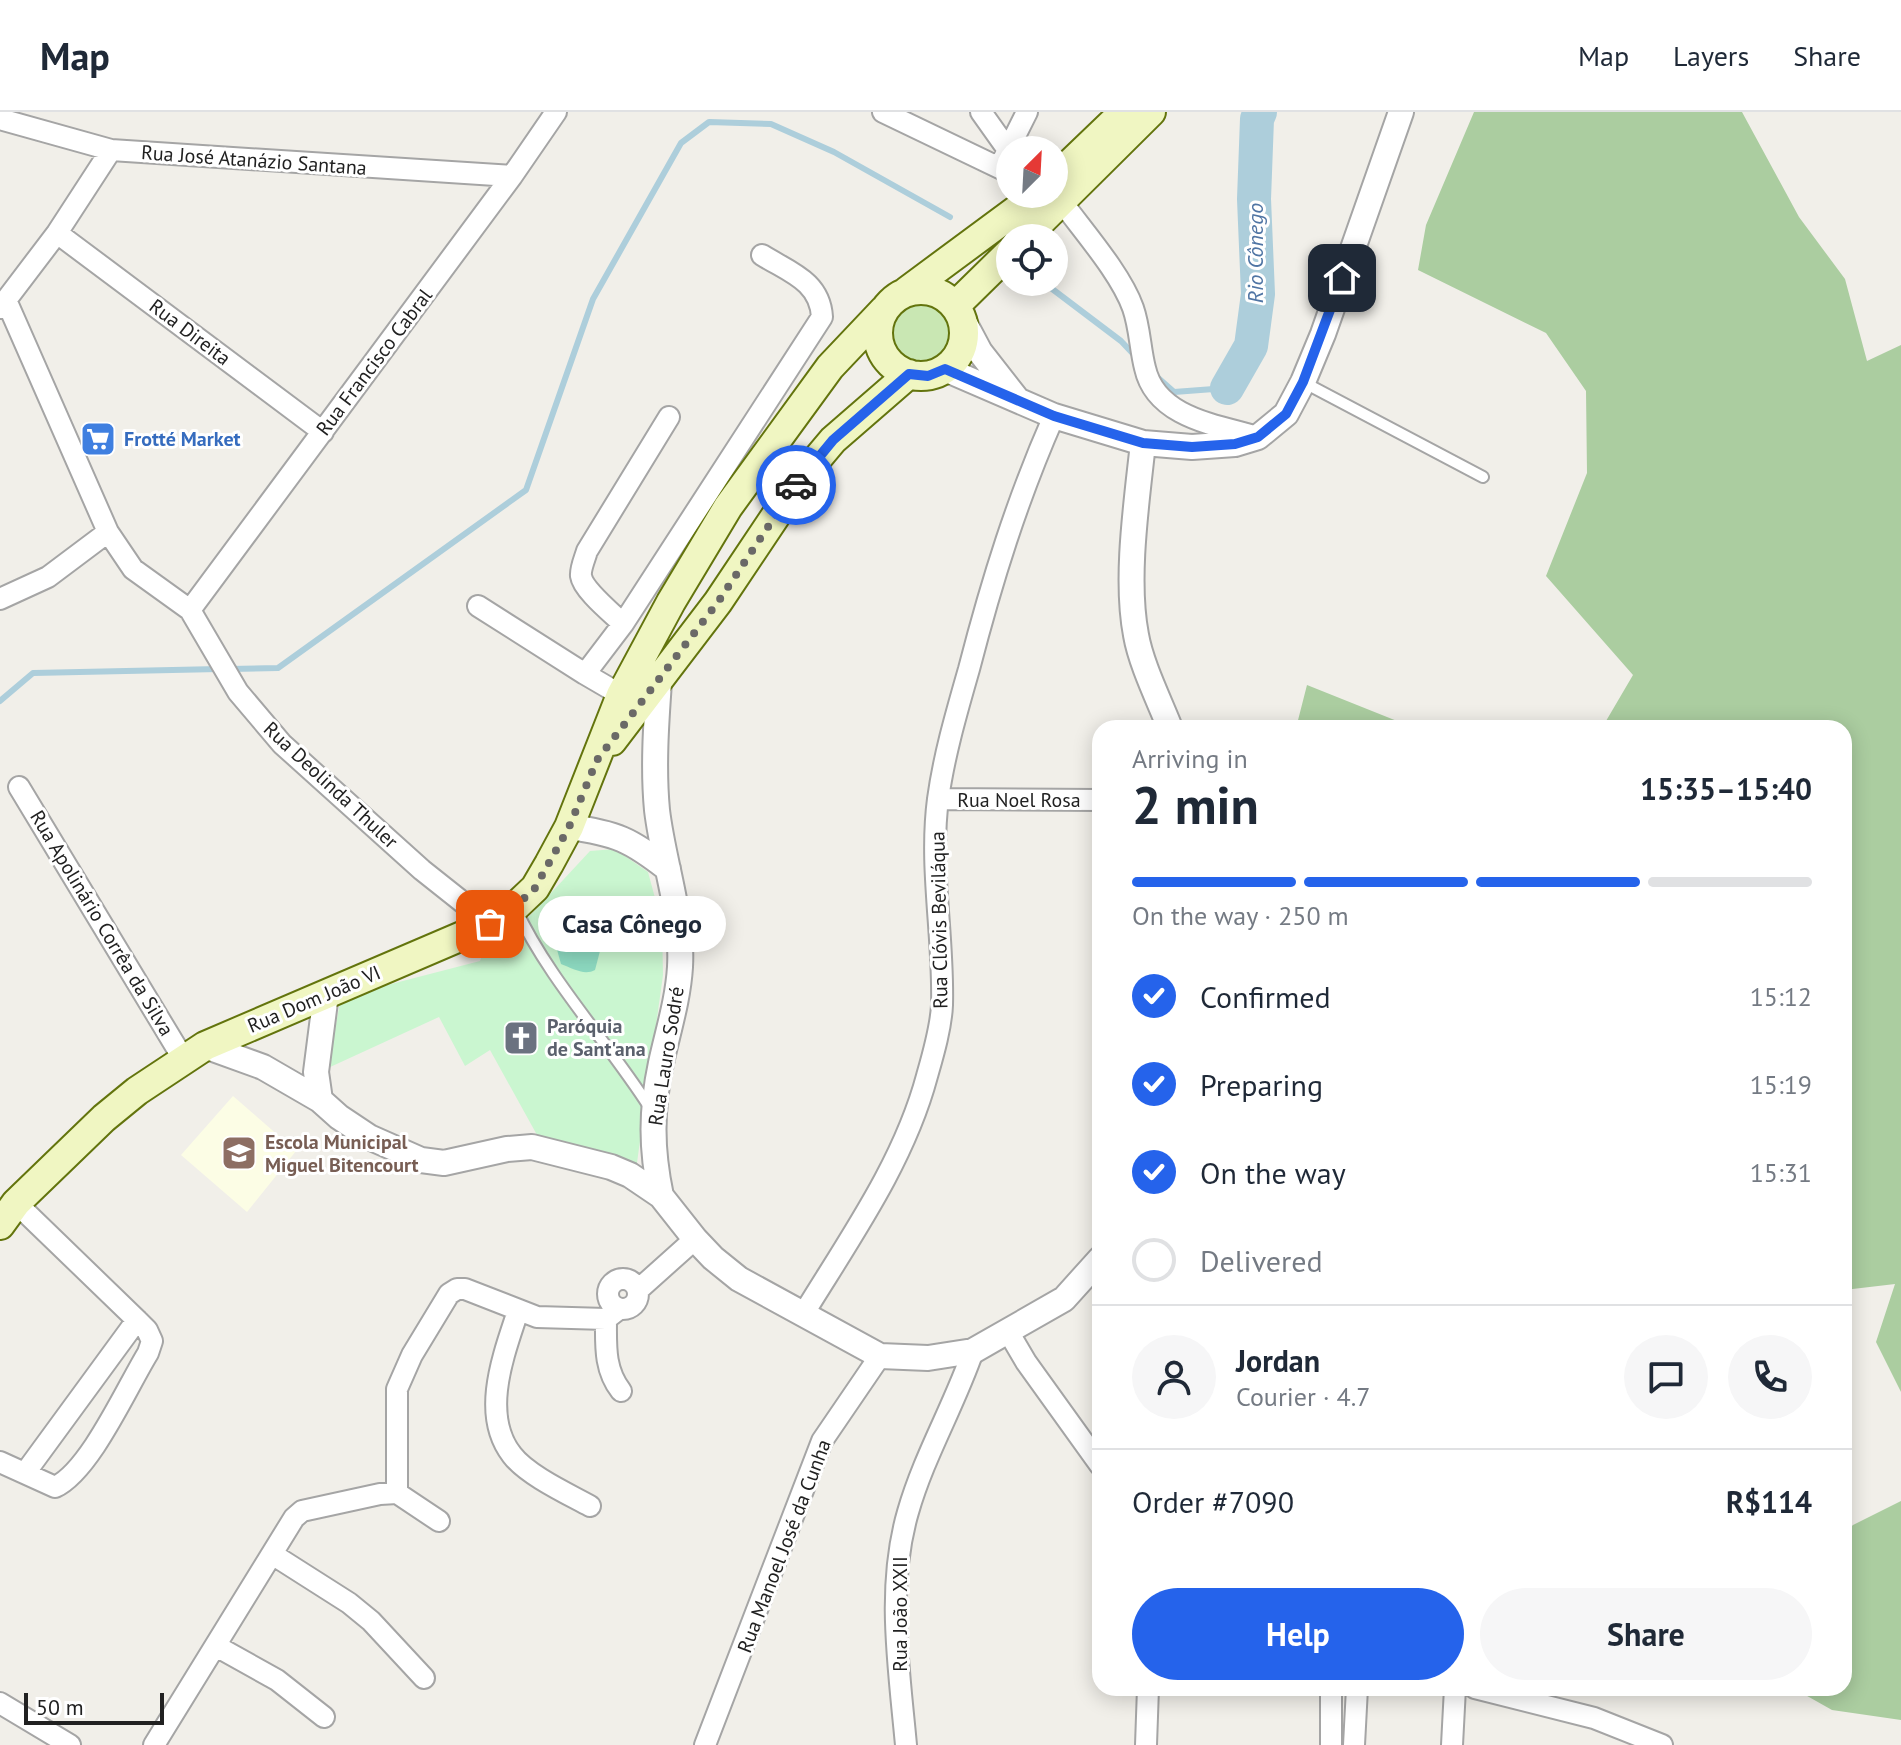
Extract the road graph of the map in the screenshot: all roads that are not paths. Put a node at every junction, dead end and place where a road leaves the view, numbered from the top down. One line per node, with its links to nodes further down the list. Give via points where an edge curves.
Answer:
1 (556, 112): 14 (street, Rua Francisco Cabral)
2 (883, 112): 12 (street)
3 (981, 112): 10 (street)
4 (1027, 112): 9 (street)
5 (1124, 112): 13 (main road)
6 (1151, 112): 15 (main road)
7 (1401, 112): 27 (street)
8 (0, 119): 11 (street, Rua José Atanázio Santana)
9 (1017, 136)
10 (996, 143)
11 (111, 150): 14 (street, Rua José Atanázio Santana); 18 (street)
12 (996, 159)
13 (1068, 173)
14 (512, 176): 31 (street, Rua Francisco Cabral)
15 (1068, 178)
16 (1028, 208): 21 (main road)
17 (1063, 208): 32 (street, via 1133,306 1145,369 1158,397 1173,409)
18 (57, 233): 22 (street); 31 (street, Rua Direita)
19 (762, 255): 39 (street, via 814,288 822,301 822,317)
20 (996, 269): 24 (main road)
21 (907, 291): 23 (main road); 24 (main road, via 937,292)
22 (3, 304): 35 (street, Rua Deolinda Thuler)
23 (884, 310): 26 (main road, via 877,335 882,352); 42 (main road, via 830,367 728,507)
24 (959, 313): 25 (main road, via 962,348); 28 (street, via 980,352)
25 (945, 369): 26 (main road, via 928,376); 28 (street)
26 (909, 374): 41 (main road, via 833,440 801,478)
27 (1303, 382): 32 (street, via 1286,414); 34 (lane)
28 (1016, 398): 29 (street)
29 (1054, 416): 33 (street); 46 (street, Rua Clóvis Beviláqua, via 996,566)
30 (669, 417): 39 (street, via 583,564 581,577 587,589)
31 (323, 432): 38 (street, Rua Francisco Cabral)
32 (1258, 437): 33 (street, via 1192,447)
33 (1143, 443): 43 (street, via 1135,520 1136,635)
34 (1483, 477)
35 (108, 532): 36 (street, via 48,577); 38 (street, Rua Deolinda Thuler, via 133,569)
36 (0, 599)
37 (478, 606): 40 (street)
38 (190, 610): 51 (street, Rua Deolinda Thuler, via 238,692 282,744)
39 (623, 624): 40 (street)
40 (585, 674): 42 (street)
41 (659, 682): 44 (main road); 49 (street, Rua Lauro Sodré, via 657,810)
42 (621, 695): 44 (main road)
43 (1167, 720)
44 (597, 760): 48 (main road, Rua Dom João VI)
45 (19, 787): 53 (street, Rua Apolinário Corrêa da Silva)
46 (938, 799): 47 (street, Rua Noel Rosa); 61 (street, Rua Clóvis Beviláqua, via 935,866 942,1009 927,1078 906,1136 869,1208)
47 (1092, 800)
48 (569, 827): 49 (street, via 621,837); 50 (main road, Rua Dom João VI, via 535,888)
49 (668, 869): 55 (street, Rua Lauro Sodré, via 680,966)
50 (515, 907): 51 (main road, Rua Dom João VI); 55 (lane)
51 (490, 924): 52 (main road, Rua Dom João VI)
52 (326, 994): 53 (main road, Rua Dom João VI); 54 (street, via 316,1072)
53 (195, 1053): 54 (street, via 263,1067); 57 (main road, Rua Dom João VI, via 104,1118)
54 (320, 1100): 56 (street, via 369,1137 421,1160 444,1163 532,1147 611,1167)
55 (653, 1113): 56 (street, Rua Lauro Sodré, via 653,1157)
56 (661, 1196): 58 (street)
57 (5, 1215): 63 (street)
58 (695, 1239): 61 (street, via 739,1279); 62 (street, via 638,1290 631,1281 612,1283 607,1293)
59 (1092, 1268): 64 (street, via 1064,1299)
60 (518, 1311): 62 (street, via 537,1317); 71 (street, via 465,1289 449,1294 397,1389); 72 (street, via 497,1383 503,1438 512,1457)
61 (804, 1313): 66 (street)
62 (612, 1314): 67 (street, via 607,1364)
63 (137, 1320): 70 (street); 70 (street, via 152,1341 148,1353 80,1467 55,1487)
64 (1009, 1333): 65 (street); 68 (street)
65 (973, 1351): 66 (street, via 928,1358); 87 (street, Rua João XXII, via 915,1490 902,1538 897,1629)
66 (880, 1356): 86 (street, Rua Manoel José da Cunha, via 822,1441)
67 (621, 1391)
68 (1092, 1454)
69 (0, 1462): 70 (street)
70 (25, 1473)
71 (397, 1493): 73 (street); 74 (street, via 302,1511)
72 (590, 1506)
73 (439, 1521)
74 (272, 1554): 75 (street); 76 (street, via 349,1603)
75 (216, 1646): 83 (street, via 277,1680); 85 (street)
76 (424, 1678)
77 (1148, 1696): 88 (street)
78 (1331, 1696): 89 (street)
79 (1357, 1696): 90 (street)
80 (1455, 1696): 91 (street)
81 (1507, 1696): 92 (street, via 1594,1718)
82 (0, 1703): 84 (street)
83 (324, 1717)
84 (70, 1745)
85 (154, 1745)
86 (705, 1745)
87 (906, 1745)
88 (1146, 1745)
89 (1331, 1745)
90 (1354, 1745)
91 (1452, 1745)
92 (1662, 1745)

